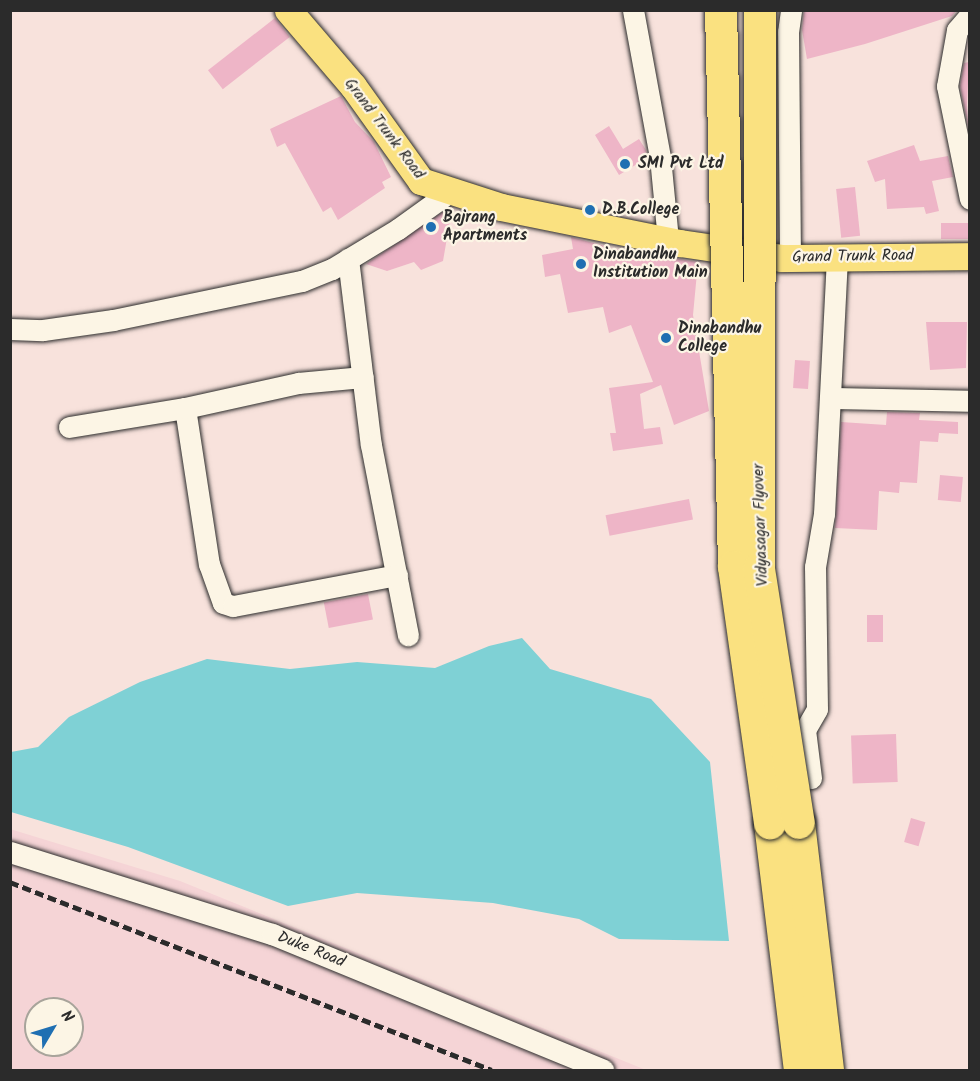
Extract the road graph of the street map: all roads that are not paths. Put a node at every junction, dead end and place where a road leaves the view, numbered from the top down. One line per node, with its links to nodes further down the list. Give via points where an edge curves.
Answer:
1 (288, 10): 7 (main road, Grand Trunk Road, via 353,86 421,182)
2 (633, 10): 9 (street, via 660,157)
3 (721, 10): 25 (highway, Vidyasagar Flyover, bridge, via 734,567)
4 (760, 10): 26 (highway, Vidyasagar Flyover, bridge, via 759,569 799,823)
5 (791, 10): 12 (street)
6 (959, 18): 8 (street, via 947,86)
7 (451, 191): 9 (main road, Grand Trunk Road, via 501,207); 11 (street)
8 (969, 199)
9 (668, 240): 12 (main road, Grand Trunk Road)
10 (969, 256): 13 (main road, Grand Trunk Road)
11 (348, 259): 14 (street, via 302,281 169,310 43,330); 15 (street)
12 (790, 259): 13 (main road, Grand Trunk Road)
13 (837, 259): 16 (street)
14 (10, 329)
15 (363, 377): 18 (street, via 298,383); 20 (street, via 371,445)
16 (832, 398): 17 (street); 22 (street, via 824,514 814,567 817,709 805,730)
17 (969, 401)
18 (185, 408): 19 (street); 20 (street, via 209,564 223,603 233,606)
19 (69, 427)
20 (397, 575): 21 (street)
21 (408, 635)
22 (811, 778)
23 (10, 852): 24 (street, Duke Road, via 272,934)
24 (603, 1071)
25 (800, 1071)
26 (828, 1071)

